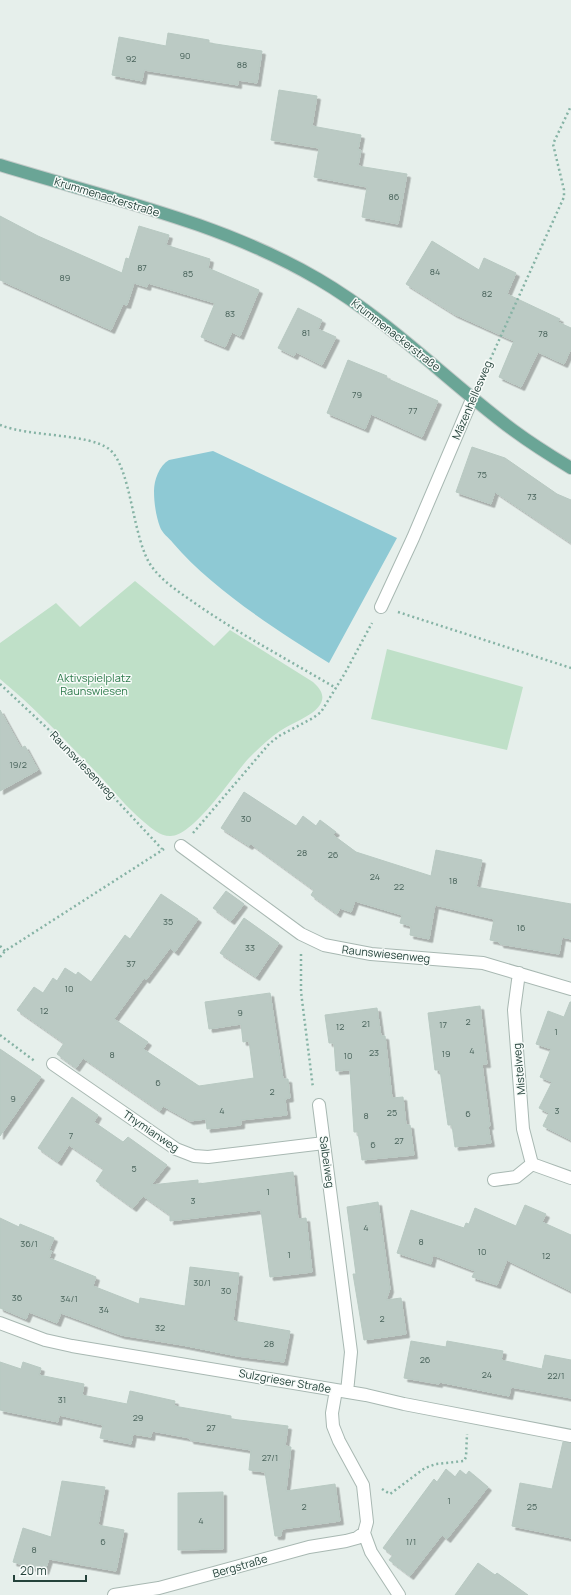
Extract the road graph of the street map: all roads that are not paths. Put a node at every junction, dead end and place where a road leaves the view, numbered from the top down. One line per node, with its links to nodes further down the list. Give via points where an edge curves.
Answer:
1 (0, 165): 2 (main road, Krummenackerstraße, via 203,226 274,256 319,279 375,316)
2 (473, 397): 3 (main road, Krummenackerstraße, via 514,430); 4 (street, Mäzenhellesweg, via 414,538)
3 (571, 468)
4 (381, 606)
5 (181, 846): 6 (street, Raunswiesenweg, via 301,934 324,945 354,952 482,963)
6 (519, 973): 7 (street, Raunswiesenweg); 11 (street, Mistelweg, via 514,1010 524,1128)
7 (571, 989)
8 (53, 1064): 10 (street, Thymianweg, via 188,1154 208,1156)
9 (320, 1105): 10 (street, Salbeiweg)
10 (324, 1143): 15 (street, Salbeiweg, via 351,1352)
11 (532, 1164): 12 (street); 13 (street, via 516,1177)
12 (571, 1178)
13 (494, 1180)
14 (0, 1323): 15 (street, Sulzgrieser Straße, via 58,1343)
15 (342, 1391): 16 (street, Sulzgrieser Straße); 17 (street, via 332,1413 333,1426 361,1479 365,1492 367,1522)
16 (571, 1436)
17 (364, 1533): 18 (street, Bergstraße, via 346,1541 309,1548 159,1588); 19 (street, via 371,1552)
18 (114, 1595)
19 (399, 1595)

